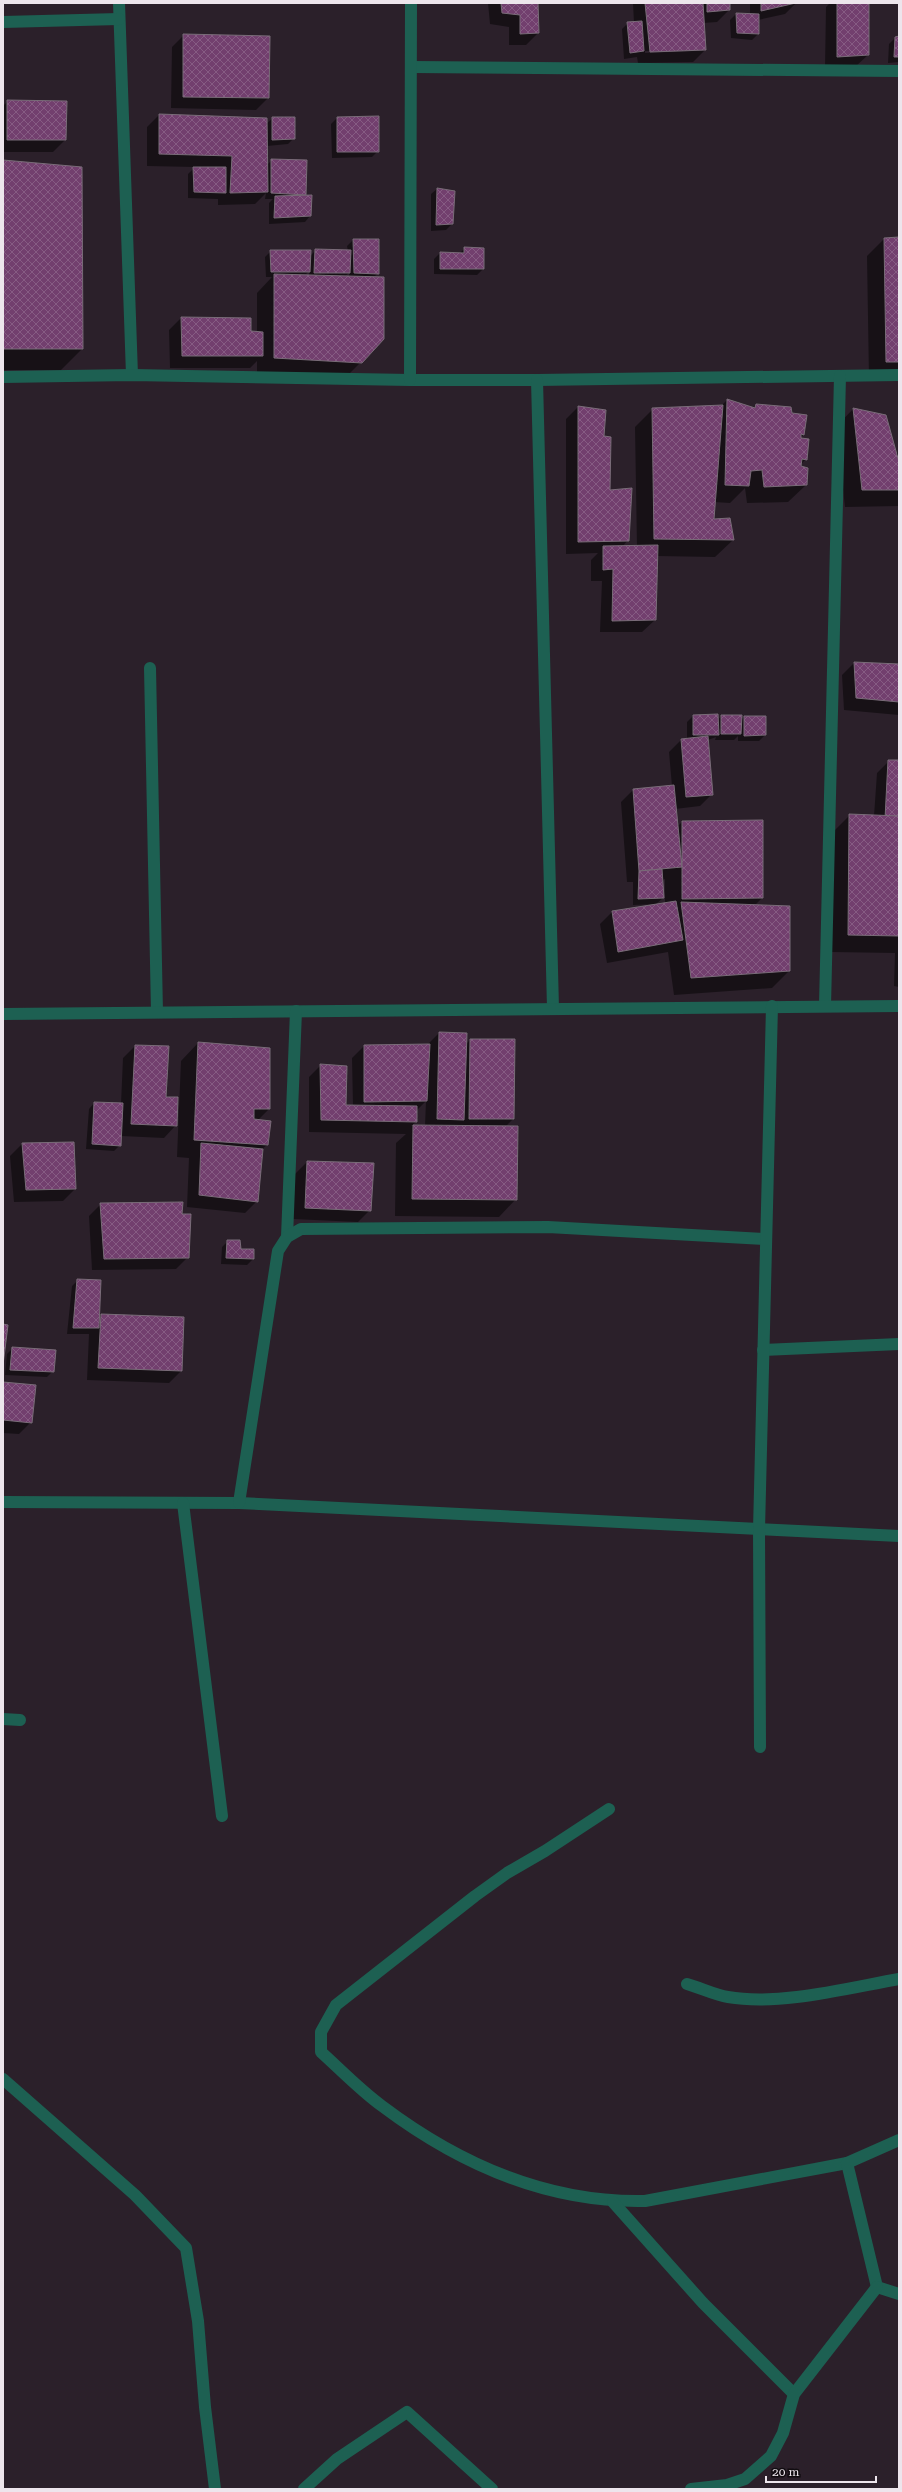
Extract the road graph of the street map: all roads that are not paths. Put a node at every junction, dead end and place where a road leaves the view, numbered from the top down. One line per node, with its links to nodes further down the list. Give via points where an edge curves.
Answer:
1 (119, 3): 3 (street)
2 (411, 3): 5 (street)
3 (119, 19): 4 (street); 7 (street)
4 (3, 22)
5 (412, 67): 6 (street); 11 (street)
6 (899, 71)
7 (132, 375): 10 (street); 11 (street)
8 (899, 375): 9 (street)
9 (840, 376): 12 (street); 15 (street)
10 (3, 377)
11 (410, 380): 12 (street)
12 (537, 380): 17 (street)
13 (150, 668): 19 (street)
14 (772, 1006): 15 (street); 17 (street); 22 (street)
15 (825, 1006): 16 (street)
16 (899, 1006)
17 (553, 1008): 18 (street)
18 (296, 1011): 19 (street); 21 (street)
19 (157, 1012): 20 (street)
20 (3, 1014)
21 (287, 1237): 22 (street, via 301,1229 548,1227); 27 (street, via 278,1250)
22 (766, 1238): 24 (street)
23 (899, 1344): 24 (street)
24 (763, 1350): 28 (street)
25 (3, 1502): 26 (street)
26 (183, 1503): 27 (street); 34 (street)
27 (238, 1503): 28 (street)
28 (759, 1530): 29 (street); 32 (street)
29 (899, 1536)
30 (3, 1719): 31 (street)
31 (20, 1720)
32 (760, 1747)
33 (609, 1809): 40 (street, via 475,1896 336,2005 320,2032 321,2052 382,2106 450,2152 485,2170 531,2187)
34 (222, 1816)
35 (899, 1979): 36 (street, via 756,2000 727,1997)
36 (688, 1984)
37 (3, 2079): 44 (street, via 135,2195 186,2248 198,2321 204,2406)
38 (899, 2140): 39 (street)
39 (847, 2163): 40 (street, via 676,2196 645,2201); 41 (street)
40 (613, 2202): 43 (street, via 703,2303)
41 (877, 2287): 42 (street); 43 (street)
42 (899, 2294)
43 (794, 2394): 47 (street, via 783,2433 766,2461 745,2479 727,2486)
44 (215, 2489)
45 (304, 2489): 46 (street, via 337,2459 406,2412)
46 (492, 2489)
47 (691, 2489)

